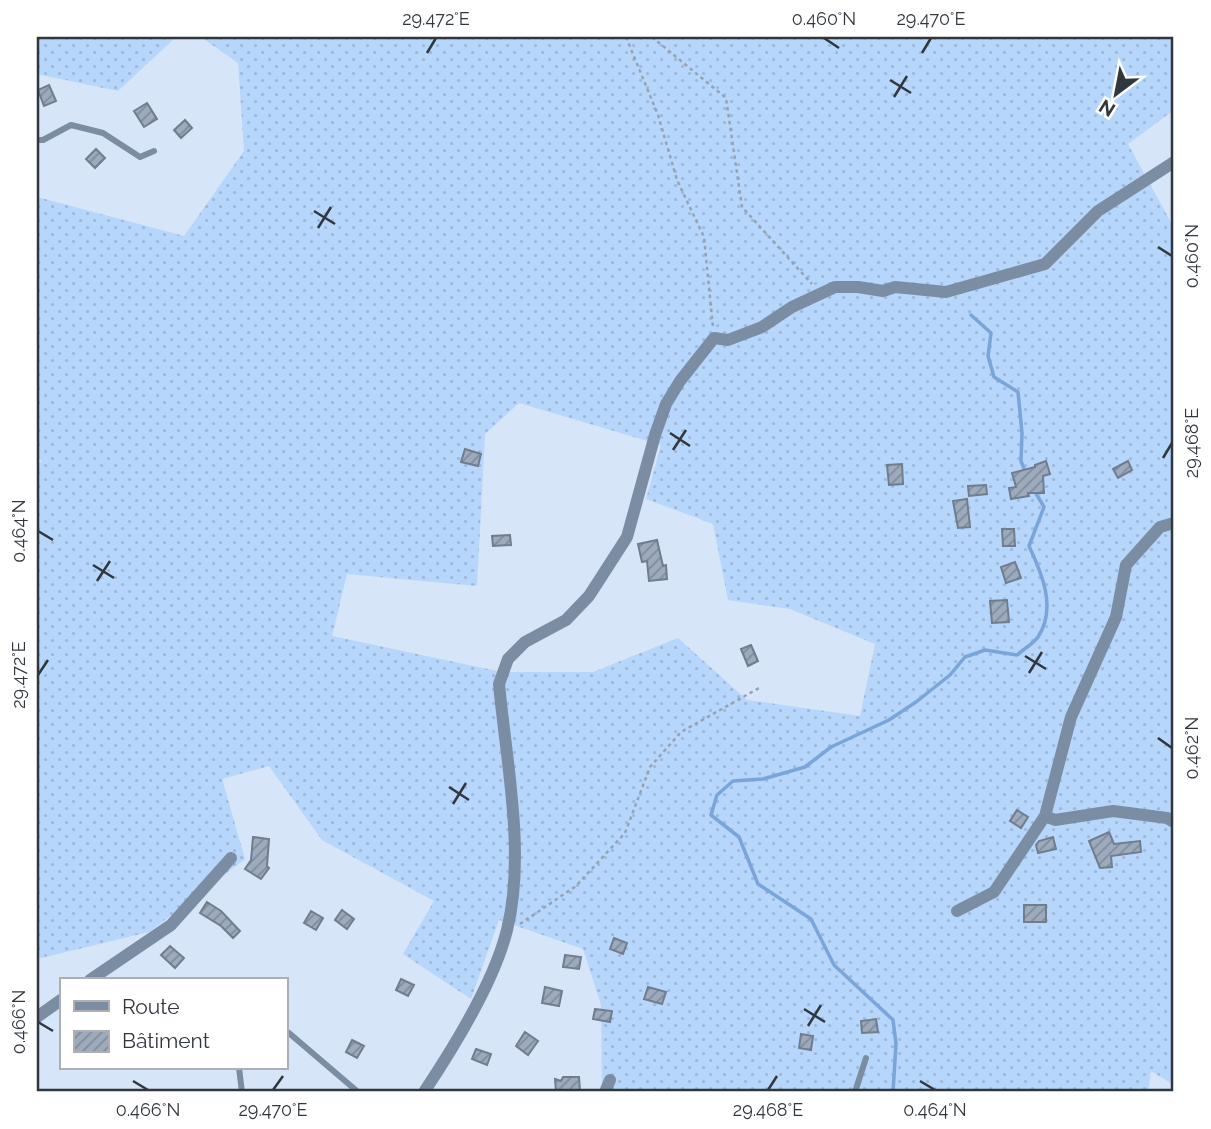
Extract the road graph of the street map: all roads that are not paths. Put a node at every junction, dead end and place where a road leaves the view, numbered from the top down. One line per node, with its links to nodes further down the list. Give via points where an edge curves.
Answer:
1 (37, 140): 2 (lane, via 71,125 103,133 141,157)
2 (154, 151)
3 (1174, 162): 17 (street, via 1098,211 1045,264 946,292 835,287 762,327 728,341 714,338 680,380 655,435 627,537 589,596 566,620 525,642 508,659 499,684 515,846 512,906 482,994)
4 (1174, 523): 5 (street, via 1160,527 1126,565 1116,617 1071,717)
5 (1045, 816): 6 (street, via 1055,820 1113,811); 8 (street, via 994,892)
6 (1174, 822)
7 (230, 858): 9 (street, via 171,925)
8 (957, 911)
9 (93, 978)
10 (60, 1001): 11 (street)
11 (37, 1017)
12 (289, 1033): 16 (lane)
13 (866, 1058): 18 (lane)
14 (239, 1070): 15 (lane)
15 (242, 1092)
16 (358, 1092)
17 (424, 1092)
18 (855, 1092)

